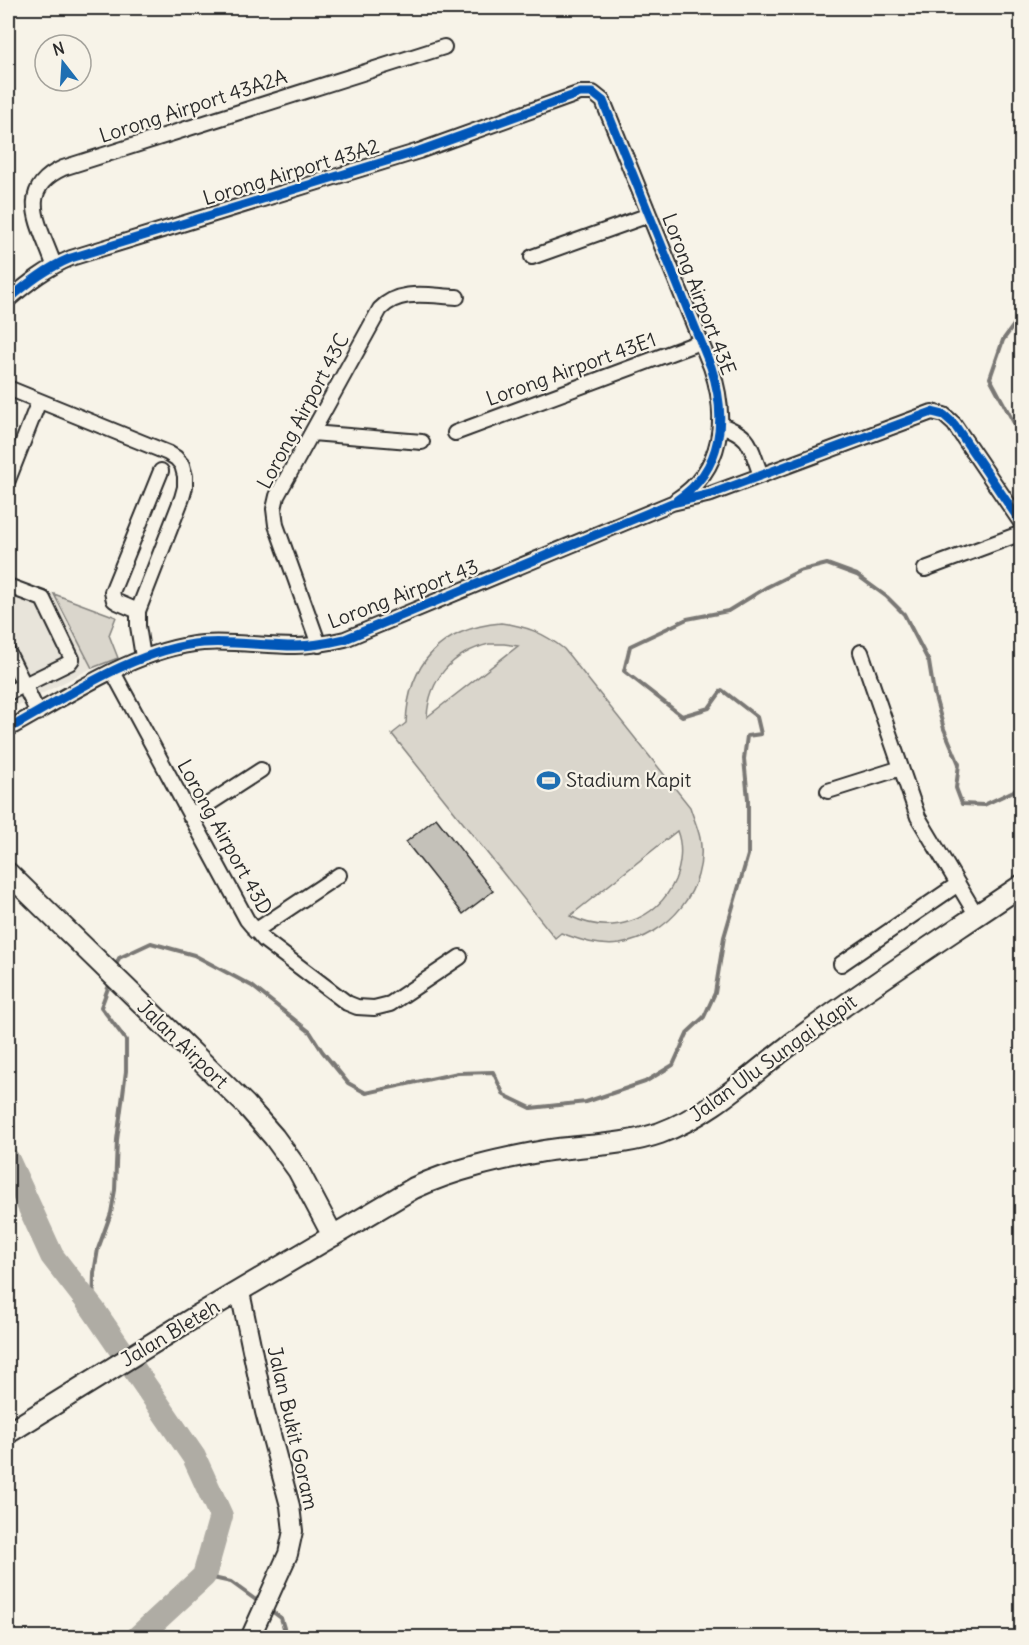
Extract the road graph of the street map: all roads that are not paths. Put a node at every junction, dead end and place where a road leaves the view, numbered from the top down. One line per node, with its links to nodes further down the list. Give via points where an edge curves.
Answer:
1 (444, 47): 5 (street, Lorong Airport 43A2A, via 51,173 40,183 34,207)
2 (593, 93): 3 (street, Lorong Airport 43E, via 603,101); 5 (street, Lorong Airport 43A2, via 580,93 419,151)
3 (649, 215): 4 (street); 8 (street, Lorong Airport 43E)
4 (532, 257)
5 (54, 265): 7 (street, Lorong Airport 43A2)
6 (457, 297): 12 (street, Lorong Airport 43C, via 412,295 387,301)
7 (8, 300)
8 (700, 342): 11 (street, Lorong Airport 43E, via 716,382); 13 (street, Lorong Airport 43E1)
9 (8, 388): 10 (street)
10 (39, 401): 17 (street); 23 (street, via 168,453 182,465 182,498)
11 (721, 425): 16 (street, via 746,438); 18 (street, Lorong Airport 43E, via 705,471 685,495)
12 (312, 433): 14 (street); 24 (street, Lorong Airport 43C, via 277,496 274,517)
13 (454, 433)
14 (422, 442)
15 (161, 471): 23 (street, via 112,592 114,600)
16 (761, 475): 18 (street, via 711,494); 19 (street, via 938,412 954,424)
17 (8, 480)
18 (672, 503): 24 (street, Lorong Airport 43, via 374,629)
19 (1022, 524)
20 (1022, 533): 21 (street)
21 (925, 568)
22 (8, 586): 29 (street, via 44,599 72,657 69,663)
23 (138, 611): 27 (street)
24 (319, 645): 27 (street, Lorong Airport 43, via 203,644)
25 (8, 652): 29 (street)
26 (861, 652): 33 (street)
27 (143, 657): 28 (street, Lorong Airport 43)
28 (112, 672): 31 (street, Lorong Airport 43); 36 (street, Lorong Airport 43D)
29 (24, 685): 30 (street); 31 (street)
30 (8, 693)
31 (38, 713): 32 (street, Lorong Airport 43)
32 (8, 729)
33 (901, 768): 35 (street); 39 (street, via 922,825)
34 (261, 770): 36 (street)
35 (828, 791)
36 (190, 816): 42 (street, Lorong Airport 43D)
37 (8, 873): 45 (main road, Jalan Airport, via 246,1105 298,1170)
38 (339, 875): 42 (street)
39 (958, 884): 41 (street); 44 (street)
40 (1022, 885): 41 (main road, Jalan Ulu Sungai Kapit)
41 (976, 916): 45 (main road, Jalan Ulu Sungai Kapit, via 797,1039 700,1115 633,1141 544,1151 438,1177)
42 (255, 932): 43 (street, Lorong Airport 43D, via 347,1003 366,1009 390,1004)
43 (460, 957)
44 (841, 964)
45 (333, 1236): 46 (main road, Jalan Bleteh)
46 (240, 1292): 47 (main road, Jalan Bleteh); 48 (street, Jalan Bukit Goram, via 292,1518 292,1542)
47 (8, 1433)
48 (250, 1638)

